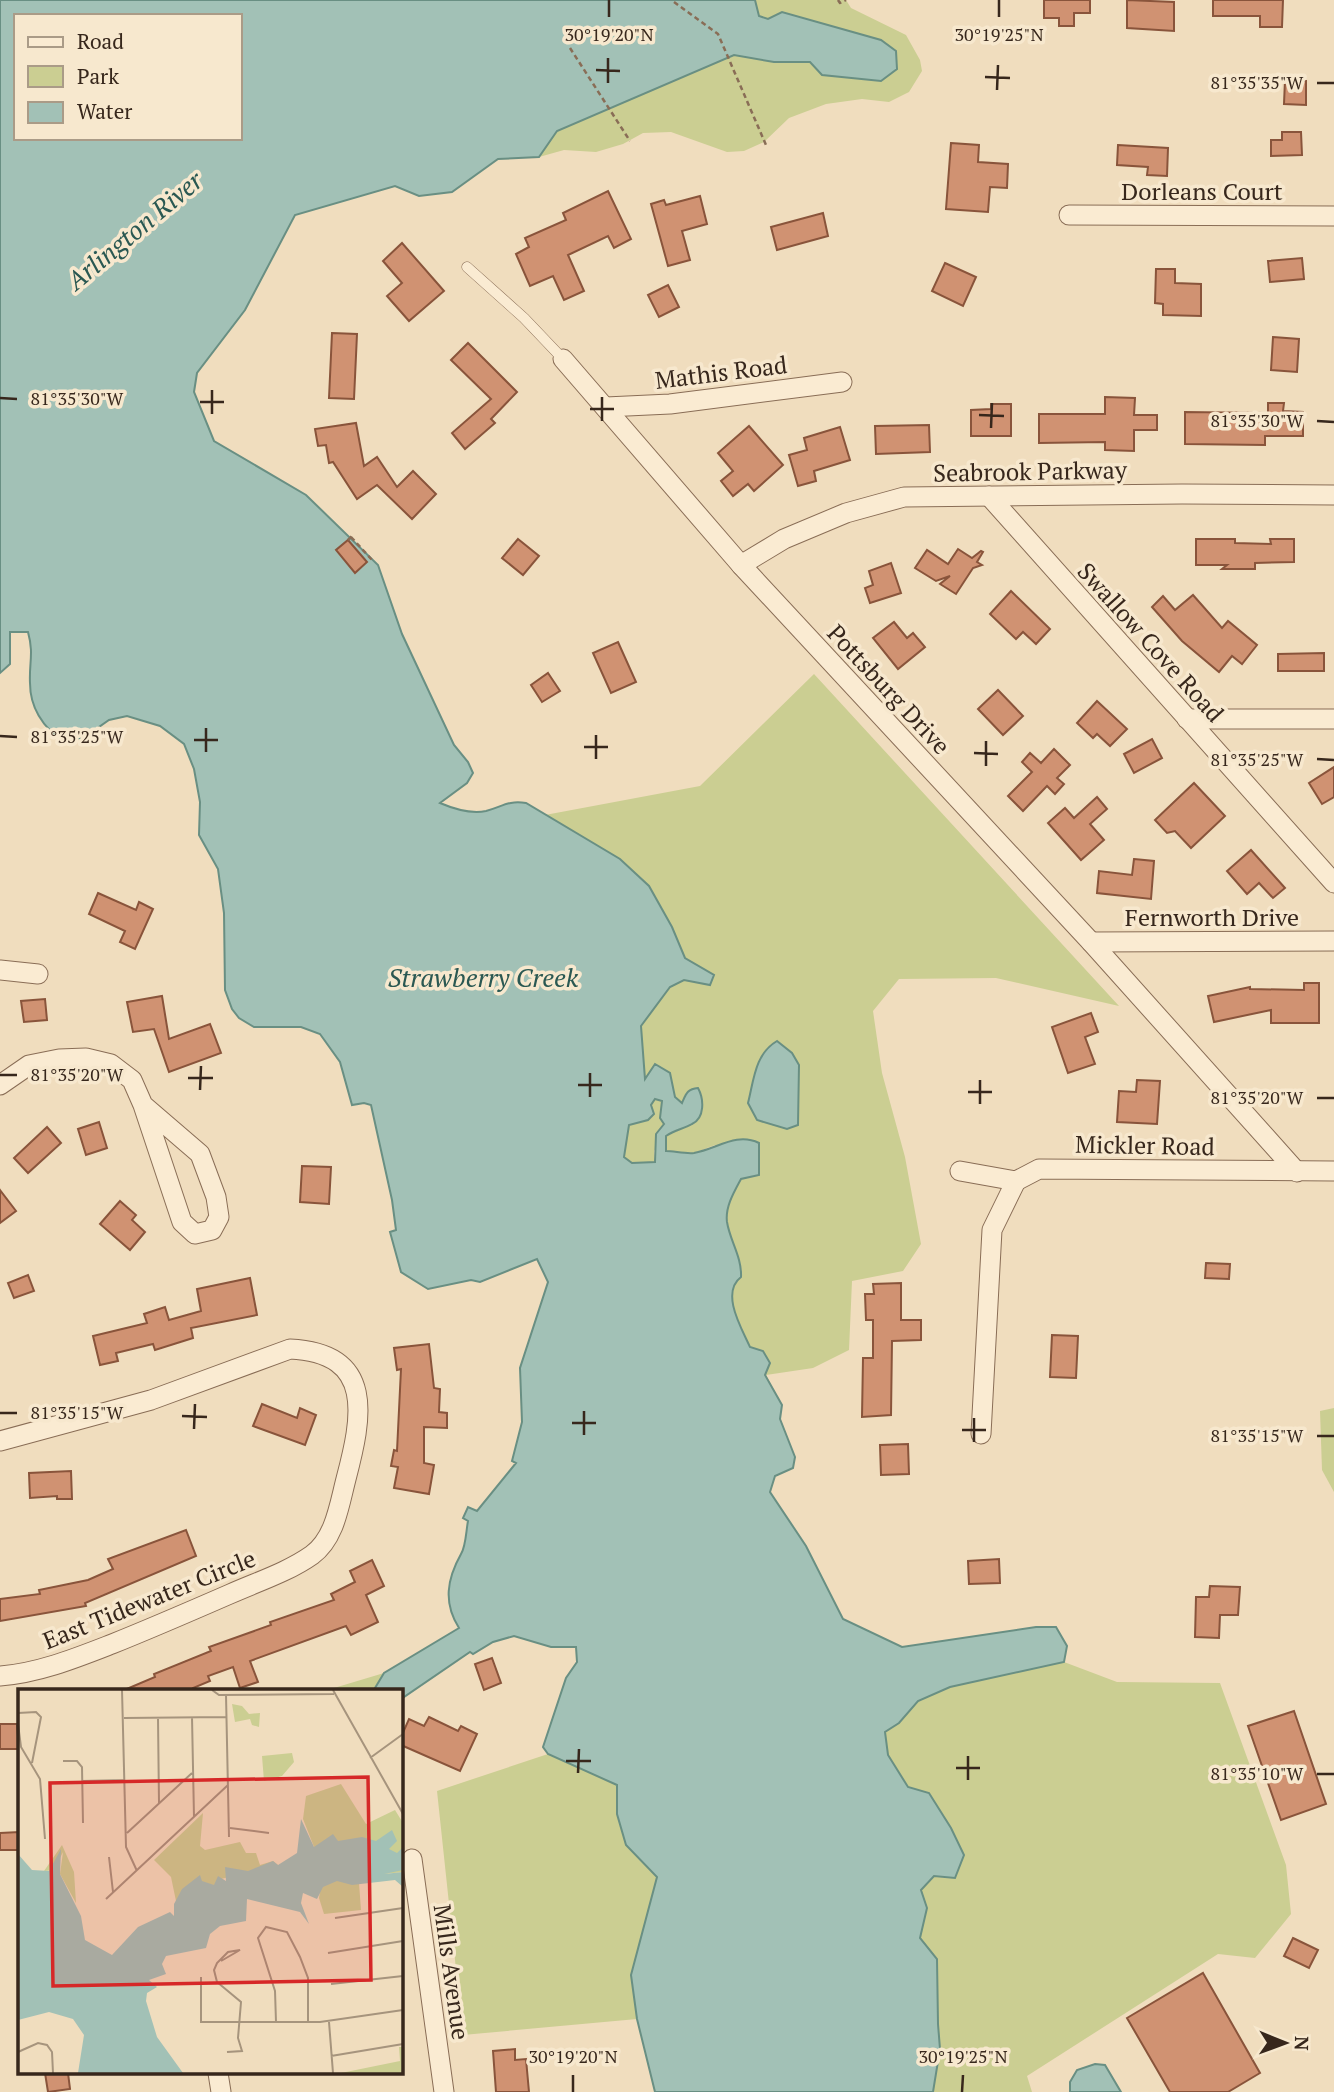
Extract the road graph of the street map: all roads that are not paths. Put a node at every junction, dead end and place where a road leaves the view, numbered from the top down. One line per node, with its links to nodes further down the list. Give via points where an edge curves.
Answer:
1 (1069, 215): 2 (street, Dorleans Court)
2 (1334, 216)
3 (467, 267): 4 (lane)
4 (564, 359): 6 (street, Pottsburg Drive)
5 (842, 382): 6 (street, Mathis Road, via 670,404)
6 (606, 407): 9 (street, Pottsburg Drive)
7 (1334, 495): 8 (street, Seabrook Parkway)
8 (989, 496): 9 (street, Seabrook Parkway, via 904,498 846,513); 10 (street, Swallow Cove Road)
9 (741, 565): 14 (street, Pottsburg Drive)
10 (1187, 719): 11 (street); 12 (street, Swallow Cove Road)
11 (1334, 719)
12 (1334, 883)
13 (1334, 941): 14 (street, Fernworth Drive)
14 (1091, 942): 21 (street, Pottsburg Drive)
15 (0, 970): 16 (street)
16 (38, 974)
17 (0, 1085): 18 (street, via 29,1065 86,1058 111,1064 132,1080)
18 (143, 1105): 18 (street, via 182,1222 195,1234 212,1230 219,1217 216,1197 200,1154)
19 (960, 1171): 22 (street)
20 (1334, 1171): 21 (street, Mickler Road)
21 (1297, 1172): 22 (street, Mickler Road, via 1039,1168)
22 (1016, 1181): 23 (street, via 992,1230)
23 (981, 1434)
24 (0, 1441): 25 (street, East Tidewater Circle, via 151,1400 290,1349 313,1350 334,1359 355,1387 359,1408 354,1449 335,1522 325,1543 312,1555 88,1653 24,1674)
25 (0, 1675)
26 (412, 1859): 29 (street, Mills Avenue)
27 (218, 2074): 28 (street)
28 (221, 2092)
29 (444, 2092)

